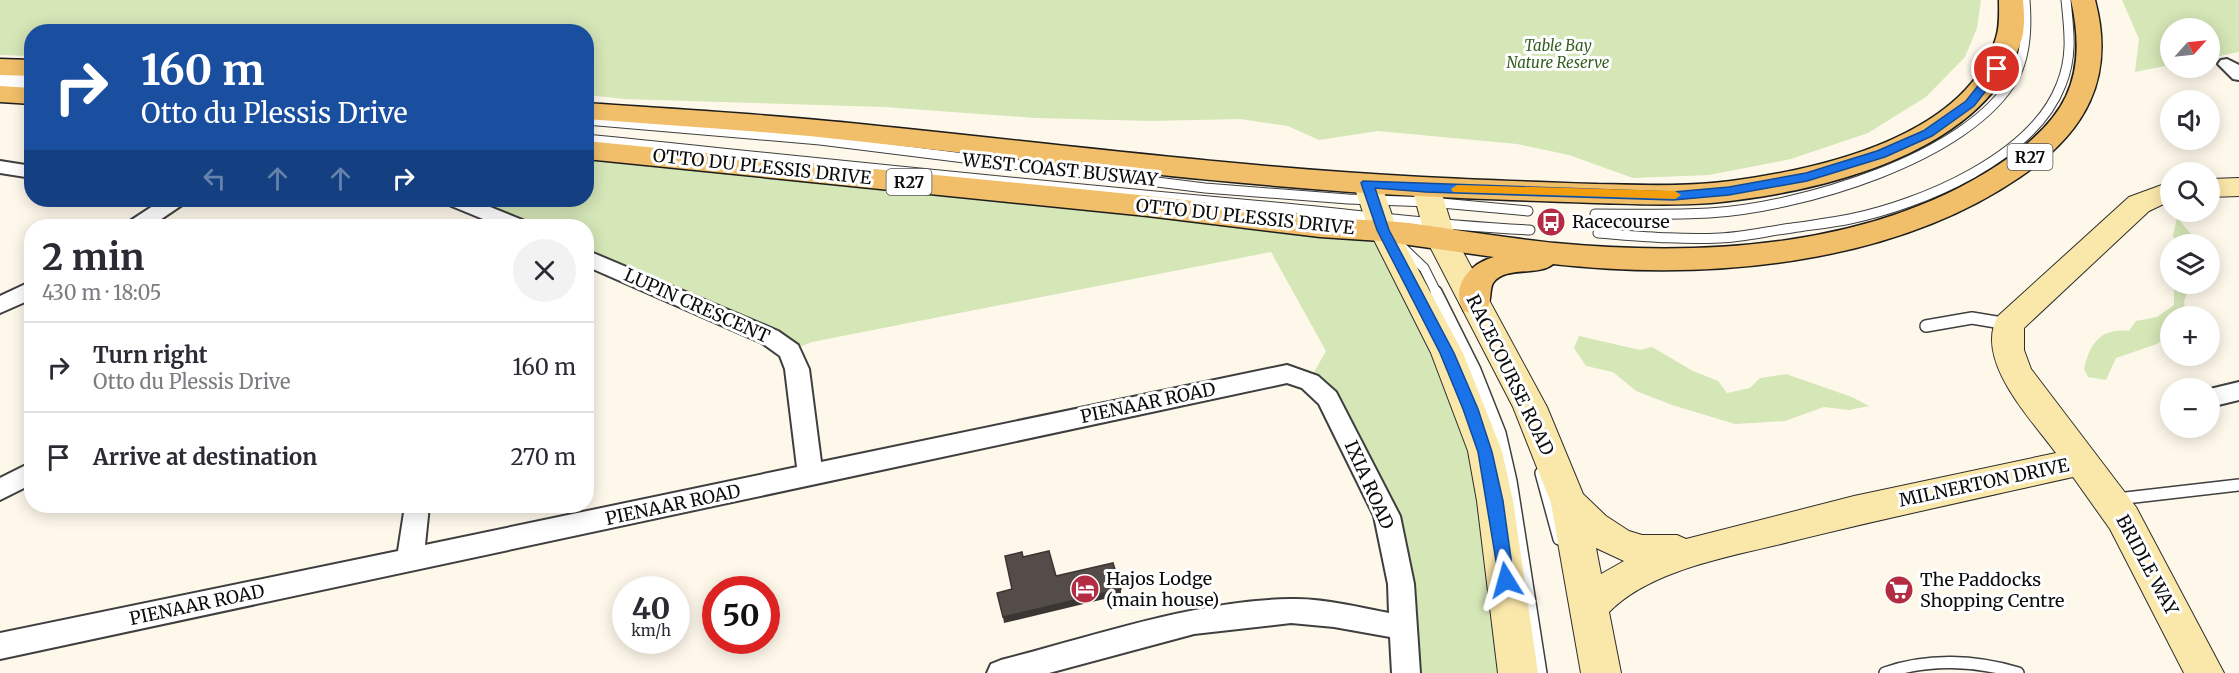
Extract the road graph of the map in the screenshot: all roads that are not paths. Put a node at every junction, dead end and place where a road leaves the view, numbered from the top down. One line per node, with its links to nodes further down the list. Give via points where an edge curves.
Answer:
1 (2010, 0): 26 (main road, OTTO DU PLESSIS DRIVE / R27, via 2010,36 1997,69 1970,103 1928,134 1881,154 1807,177 1729,191)
2 (2025, 0): 27 (lane, via 2027,30 2015,75 1987,111 1926,153 1824,192 1742,209)
3 (2066, 0): 31 (lane, via 2071,55 2059,93 2025,135 1983,170 1944,189 1851,218 1722,238)
4 (2083, 0): 31 (main road, OTTO DU PLESSIS DRIVE / R27, via 2088,16 2090,60 2067,122 1999,181 1948,208 1871,233 1781,251 1673,258)
5 (0, 67): 6 (main road)
6 (24, 68)
7 (0, 77): 8 (lane)
8 (24, 78)
9 (0, 85): 10 (lane)
10 (24, 86)
11 (0, 94): 12 (main road)
12 (24, 96)
13 (594, 112): 24 (main road, OTTO DU PLESSIS DRIVE / R27, via 806,128 1106,161)
14 (594, 121): 24 (lane, WEST COAST BUSWAY, via 820,140)
15 (594, 140): 24 (lane, WEST COAST BUSWAY, via 1076,189)
16 (594, 151): 24 (main road, OTTO DU PLESSIS DRIVE / R27, via 1347,229)
17 (0, 167): 18 (street)
18 (24, 171)
19 (2239, 187): 20 (street)
20 (2220, 188)
21 (2160, 195): 36 (street, via 2139,204)
22 (165, 207): 28 (street)
23 (473, 207): 29 (street)
24 (1376, 207): 26 (main road, OTTO DU PLESSIS DRIVE / R27); 26 (main road, OTTO DU PLESSIS DRIVE / R27); 59 (street, via 1447,353 1485,452); 60 (lane, via 1424,268 1475,370 1500,433)
25 (1528, 211): 26 (lane)
26 (1434, 213): 30 (lane); 31 (main road, OTTO DU PLESSIS DRIVE / R27); 35 (street, RACECOURSE ROAD)
27 (1595, 214)
28 (147, 219)
29 (501, 219)
30 (1530, 230)
31 (1589, 244): 35 (main road, via 1492,269 1478,281)
32 (594, 260): 44 (street, LUPIN CRESCENT, via 770,337 790,351 797,369)
33 (24, 293): 34 (street)
34 (0, 305)
35 (1471, 314): 38 (lane); 49 (street, RACECOURSE ROAD, via 1530,407)
36 (2009, 324): 37 (lane, via 1972,318); 42 (street, MILNERTON DRIVE, via 2008,354 2017,375)
37 (1926, 326)
38 (1493, 364)
39 (1310, 381): 44 (street, PIENAAR ROAD, via 1287,374); 55 (street, IXIA ROAD, via 1328,398 1387,516 1401,584)
40 (2239, 391): 41 (street)
41 (2220, 396)
42 (2081, 462): 48 (street, BRIDLE WAY); 52 (street, MILNERTON DRIVE)
43 (1539, 464): 51 (lane)
44 (810, 475): 53 (street, PIENAAR ROAD)
45 (24, 476): 47 (street)
46 (2239, 485): 48 (lane)
47 (0, 490)
48 (2111, 500): 64 (street, BRIDLE WAY)
49 (1569, 503): 52 (street, MILNERTON DRIVE, via 1592,526 1633,549); 54 (street, RACECOURSE ROAD)
50 (416, 513): 53 (street)
51 (1560, 548)
52 (1701, 549): 54 (street, MILNERTON DRIVE, via 1632,574 1605,591)
53 (410, 560): 56 (street, PIENAAR ROAD)
54 (1588, 608): 61 (street, RACECOURSE ROAD)
55 (1402, 627): 57 (street, via 1291,611 1249,615 1194,622); 58 (street, IXIA ROAD)
56 (0, 646)
57 (1002, 673)
58 (1406, 673)
59 (1518, 673)
60 (1541, 673)
61 (1601, 673)
62 (1885, 673): 63 (lane, via 1928,664 1973,664)
63 (2018, 673)
64 (2204, 673)

